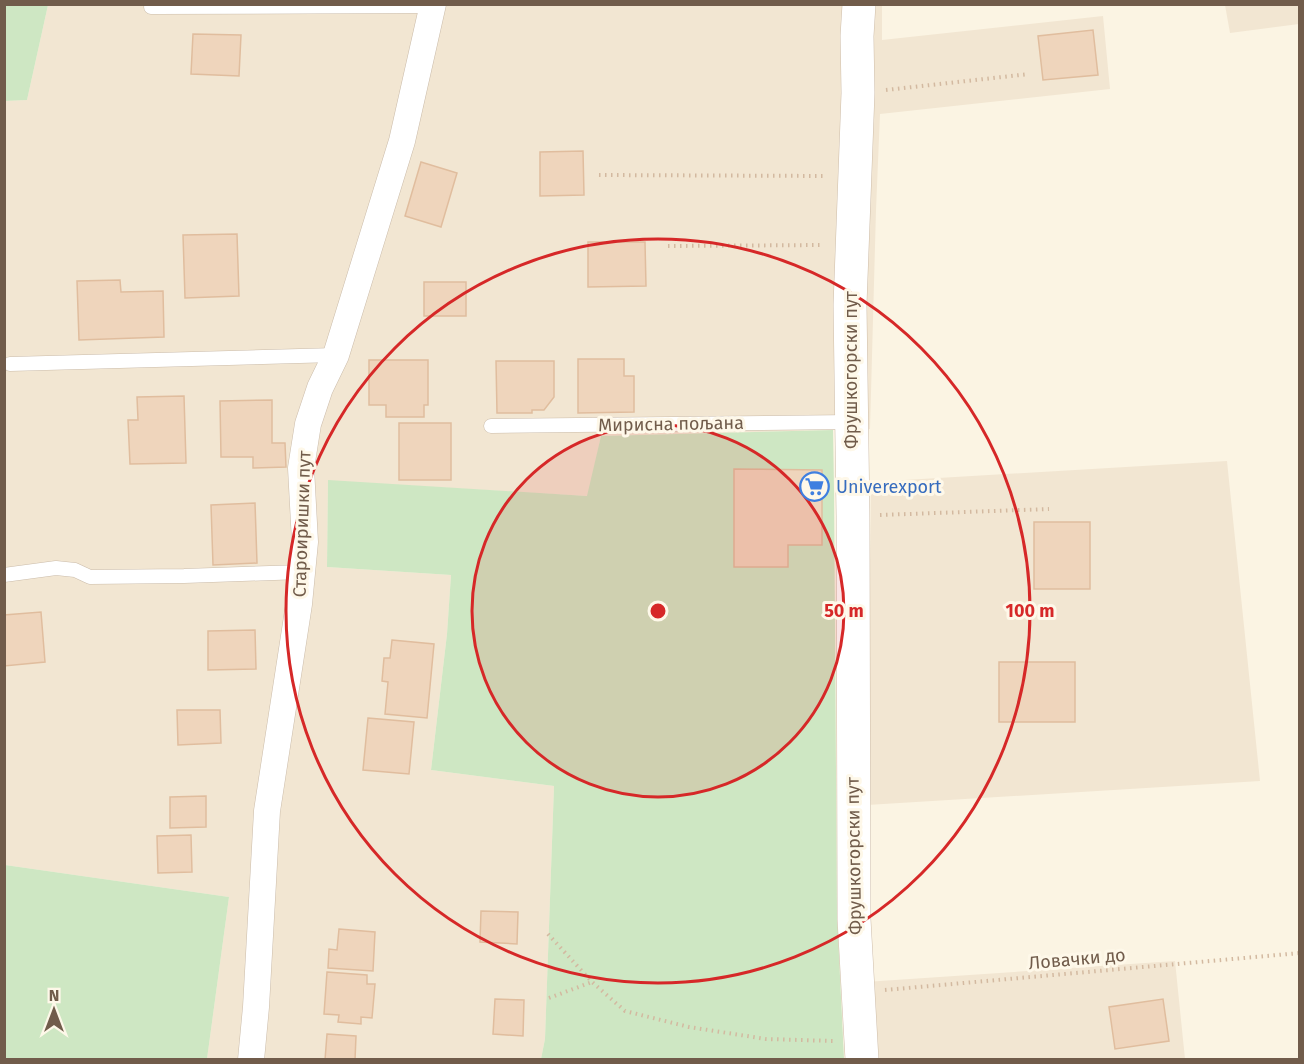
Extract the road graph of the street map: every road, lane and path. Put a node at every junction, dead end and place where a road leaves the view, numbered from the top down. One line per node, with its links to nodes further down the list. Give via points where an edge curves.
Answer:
1 (859, 4): 5 (street, Фрушкогорски пут)
2 (433, 5): 3 (lane); 10 (street, Староиришки пут, via 402,141)
3 (151, 7)
4 (1029, 74): 5 (path)
5 (858, 93): 7 (street, Фрушкогорски пут)
6 (599, 175): 7 (path)
7 (855, 176): 8 (street, Фрушкогорски пут)
8 (852, 245): 9 (path); 12 (street, Фрушкогорски пут)
9 (668, 246)
10 (336, 355): 11 (lane); 16 (street, Староиришки пут, via 320,388 302,457)
11 (10, 364)
12 (851, 422): 13 (lane, Мирисна пољана); 15 (street, Фрушкогорски пут)
13 (491, 426)
14 (1049, 509): 15 (path)
15 (853, 516): 21 (street, Фрушкогорски пут, via 854,920)
16 (302, 572): 17 (lane, via 90,577 56,568); 24 (street, Староиришки пут, via 267,811)
17 (4, 575)
18 (548, 934): 20 (path)
19 (1299, 952): 21 (path, Ловачки до)
20 (592, 982): 22 (path); 23 (path, via 625,1011 689,1027)
21 (858, 993): 23 (street, Фрушкогорски пут)
22 (549, 998)
23 (862, 1050)
24 (251, 1059)

